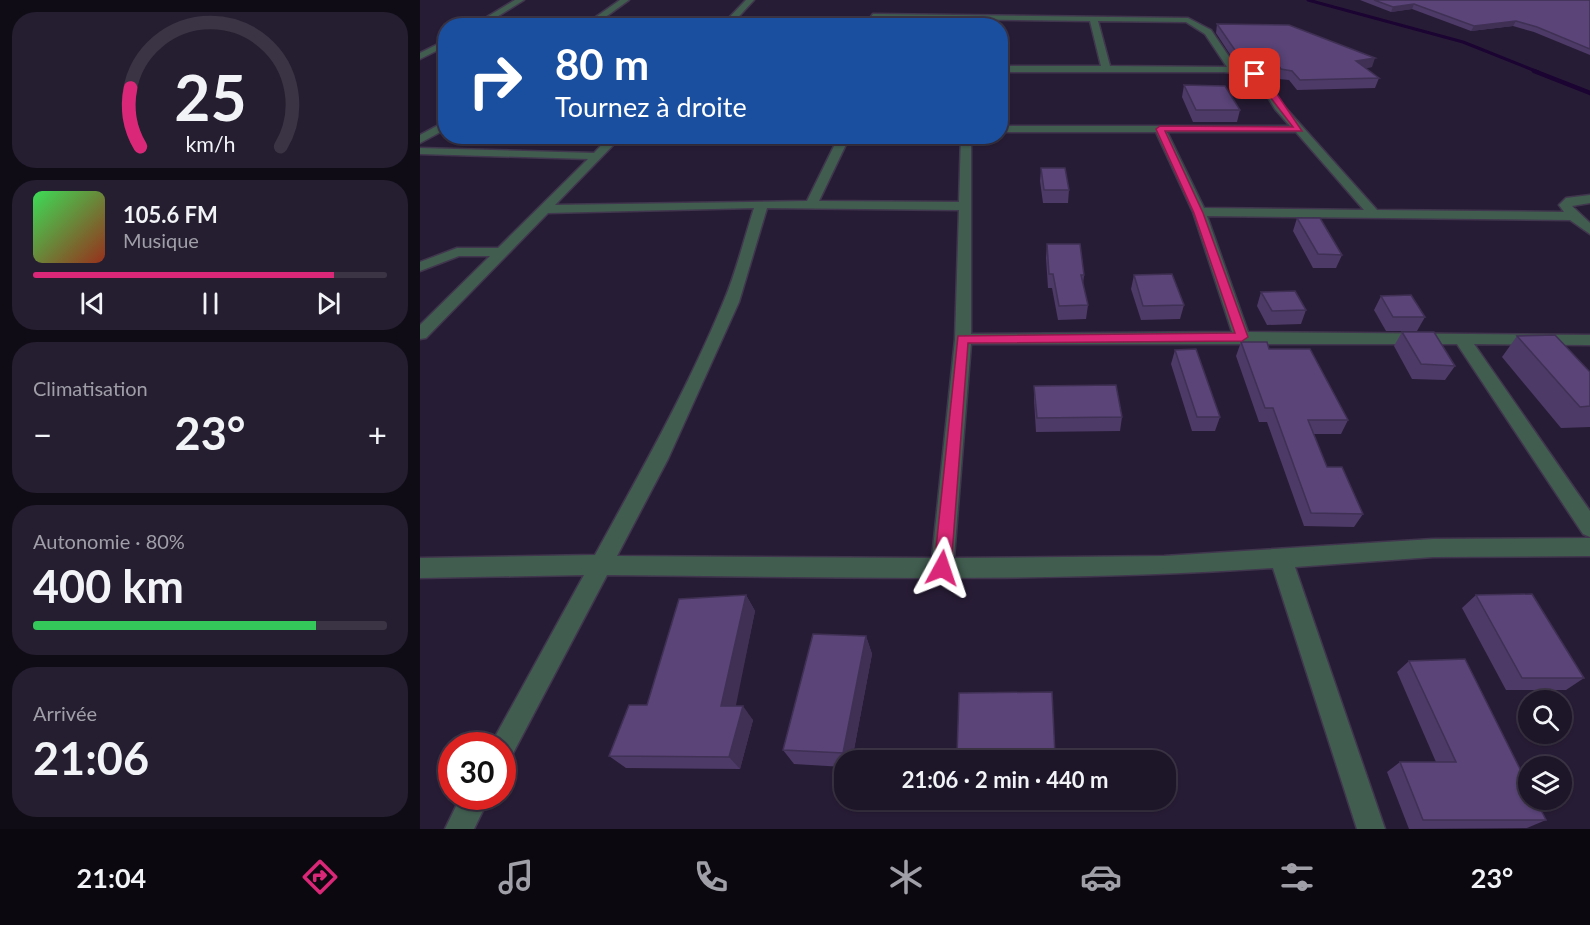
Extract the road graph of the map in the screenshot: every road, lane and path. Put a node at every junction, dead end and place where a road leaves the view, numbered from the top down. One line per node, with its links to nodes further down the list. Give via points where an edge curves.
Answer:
1 (520, 0): 6 (street)
2 (625, 0): 7 (street)
3 (750, 0): 8 (street)
4 (982, 16): 5 (street); 9 (street, via 875,13)
5 (1093, 17): 15 (street); 16 (street, via 1193,22 1208,32)
6 (490, 18)
7 (599, 18)
8 (733, 18)
9 (872, 18)
10 (438, 44): 11 (street)
11 (420, 45)
12 (438, 47): 13 (street)
13 (420, 56)
14 (1008, 69): 15 (street)
15 (1106, 69): 16 (street)
16 (1233, 69): 20 (street, via 1260,77)
17 (438, 129): 21 (street)
18 (1008, 129): 19 (street)
19 (1160, 129): 20 (street); 32 (street)
20 (1299, 129): 33 (street)
21 (420, 140)
22 (609, 144): 26 (street)
23 (841, 144): 29 (street)
24 (966, 144): 30 (street)
25 (420, 152): 26 (street)
26 (597, 156): 31 (street)
27 (1590, 199): 34 (street, via 1566,202 1565,207)
28 (762, 204): 29 (street); 31 (street); 46 (street, via 731,302 658,459)
29 (811, 204): 30 (street)
30 (963, 206): 40 (street)
31 (544, 209): 36 (street)
32 (1199, 213): 33 (street); 39 (street)
33 (1374, 214): 34 (street)
34 (1573, 216): 35 (street)
35 (1590, 230)
36 (502, 252): 37 (street, via 457,252); 38 (street)
37 (420, 267)
38 (420, 334)
39 (1242, 337): 40 (street); 41 (street)
40 (963, 339): 48 (street)
41 (1462, 339): 42 (street); 43 (street)
42 (1590, 340)
43 (1590, 528)
44 (1590, 547): 45 (street, via 1433,548)
45 (1281, 559): 48 (street, via 1164,566); 52 (street)
46 (600, 565): 47 (street); 48 (street); 49 (street)
47 (420, 568)
48 (942, 568)
49 (511, 732)
50 (469, 810): 51 (street)
51 (459, 829)
52 (1371, 829)

